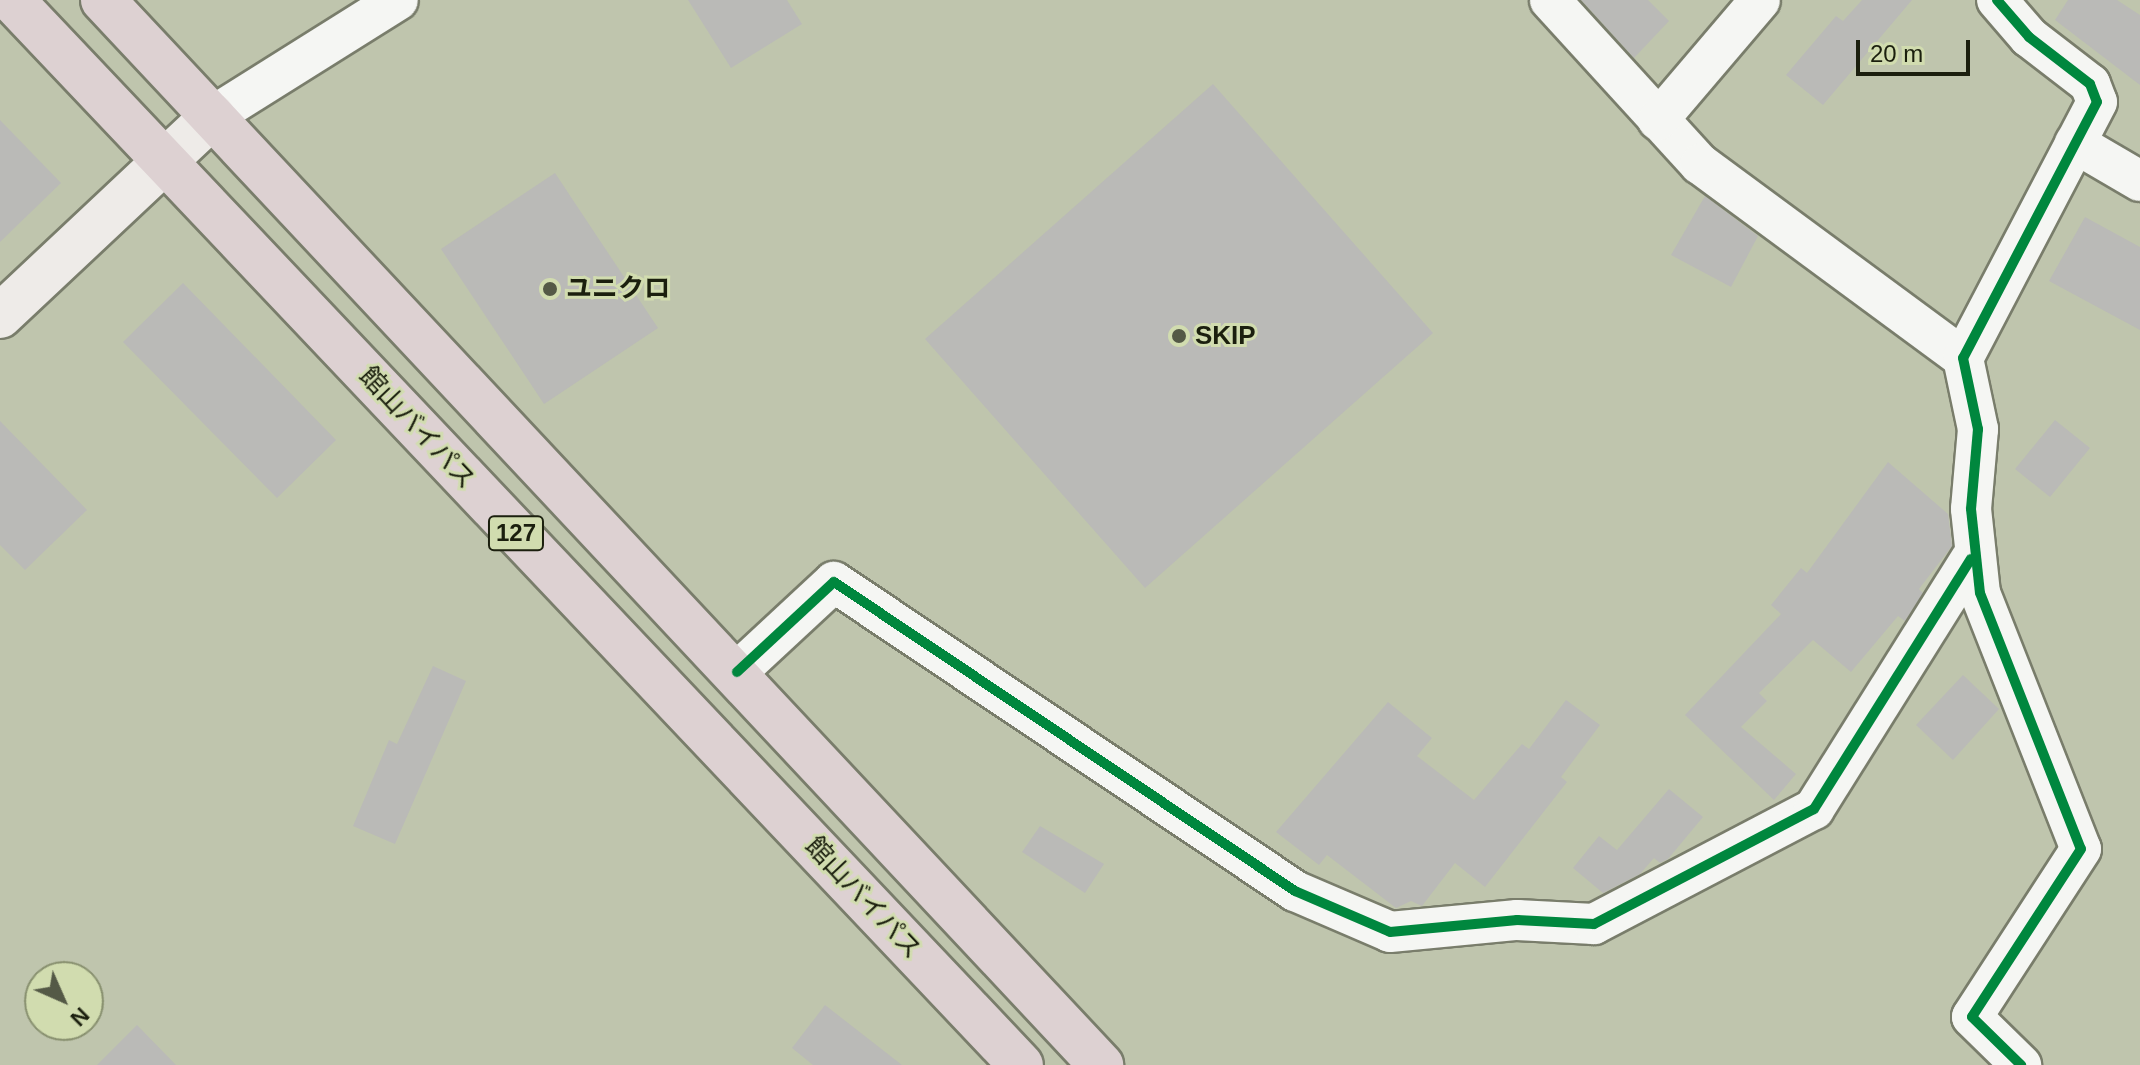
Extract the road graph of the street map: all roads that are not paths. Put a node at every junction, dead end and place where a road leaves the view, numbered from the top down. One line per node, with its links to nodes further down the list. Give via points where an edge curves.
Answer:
1 (12, 0): 10 (highway, 館山バイパス / 127)
2 (103, 0): 7 (highway, 127)
3 (398, 0): 7 (street)
4 (1550, 0): 8 (street)
5 (1760, 0): 8 (street)
6 (1997, 0): 9 (street, via 2029,37 2090,84 2097,102)
7 (213, 116): 10 (street); 15 (highway, 127)
8 (1658, 120): 13 (street, via 1700,164)
9 (2075, 143): 11 (street); 13 (street)
10 (165, 163): 12 (street); 16 (highway, 館山バイパス / 127)
11 (2140, 181)
12 (0, 316)
13 (1963, 358): 14 (street, via 1978,429)
14 (1971, 559): 15 (street, via 1814,809 1594,924 1517,920 1390,932 1295,891 834,582); 18 (street, via 2002,659 2081,849 1972,1017)
15 (737, 672): 17 (highway, 127)
16 (1021, 1065)
17 (1101, 1065)
18 (2021, 1065)

